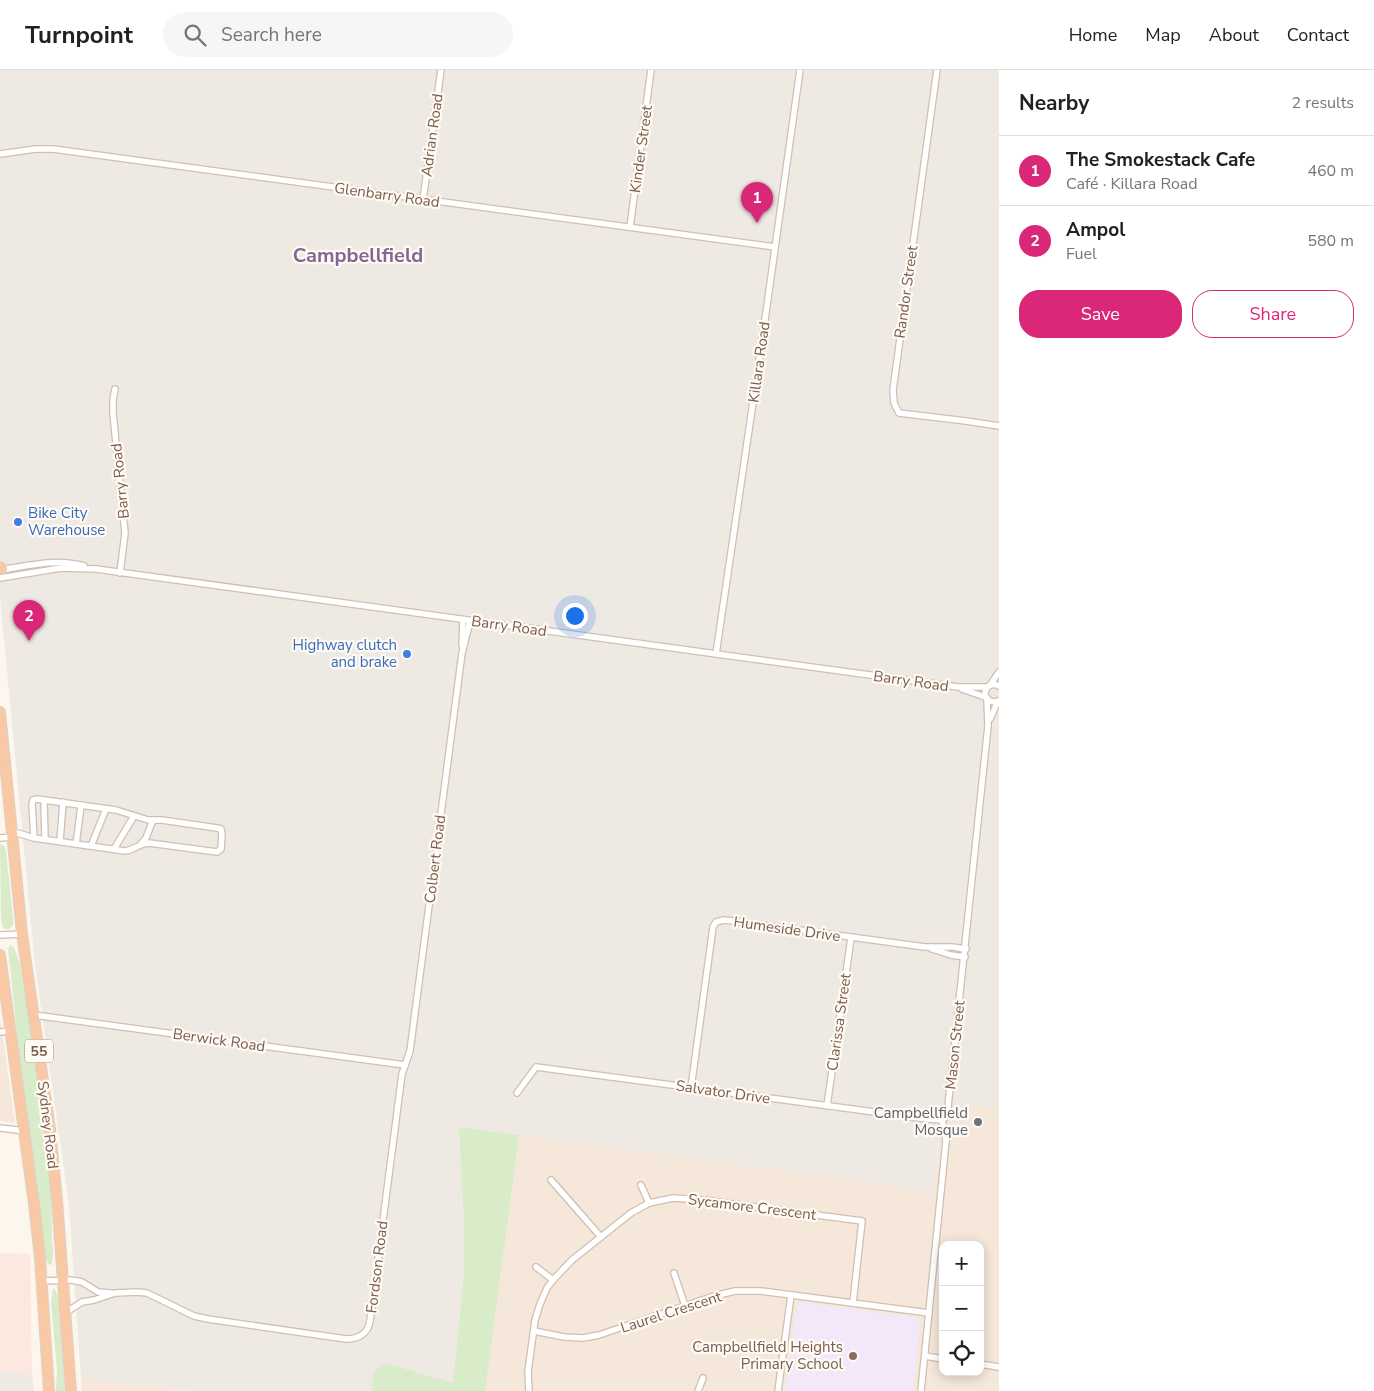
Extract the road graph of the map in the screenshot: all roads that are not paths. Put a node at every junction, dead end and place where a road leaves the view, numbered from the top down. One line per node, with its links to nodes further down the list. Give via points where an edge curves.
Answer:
1 (442, 70): 6 (street, Adrian Road)
2 (651, 70): 7 (street, Kinder Street)
3 (800, 70): 8 (street, Killara Road)
4 (938, 70): 10 (street, Randor Street, via 893,390 894,404 899,413)
5 (0, 154): 6 (street, Glenbarry Road, via 36,148 52,149)
6 (424, 200): 7 (street, Glenbarry Road)
7 (630, 227): 8 (street, Glenbarry Road)
8 (775, 248): 17 (street, Killara Road)
9 (115, 389): 13 (street, Barry Road, via 112,413 125,533)
10 (999, 426)
11 (96, 569): 12 (street, Barry Road); 12 (street, Barry Road, via 57,562); 13 (street, Barry Road)
12 (1, 571)
13 (120, 573): 14 (street, Barry Road)
14 (463, 620): 15 (street, Barry Road); 16 (street, Colbert Road)
15 (470, 621): 16 (street, Colbert Road); 17 (street, Barry Road)
16 (462, 653): 50 (street, Colbert Road, via 410,1051)
17 (716, 654): 21 (street, Barry Road)
18 (999, 672): 19 (street)
19 (988, 686): 20 (street, Barry Road); 21 (street, Barry Road); 22 (street, Mason Street)
20 (999, 686)
21 (958, 688): 22 (street, Barry Road)
22 (986, 698): 23 (street, Barry Road); 25 (street, Mason Street)
23 (998, 701): 25 (street, Mason Street)
24 (0, 712): 32 (highway, Sydney Road / 55)
25 (988, 726): 45 (street, Mason Street)
26 (44, 800): 27 (street); 34 (street, via 32,802); 35 (street)
27 (63, 802): 28 (street); 36 (street)
28 (81, 806): 29 (street); 37 (street)
29 (106, 809): 30 (street); 39 (street)
30 (134, 816): 31 (street); 40 (street)
31 (153, 820): 38 (street); 38 (street, via 218,828 222,830 220,849 217,852)
32 (12, 834): 33 (street); 34 (street); 41 (highway, Sydney Road / 55)
33 (0, 838)
34 (34, 838): 35 (street)
35 (45, 840): 36 (street)
36 (60, 842): 37 (street)
37 (76, 844): 39 (street)
38 (142, 844): 40 (street, via 128,851)
39 (91, 846): 40 (street)
40 (114, 849)
41 (22, 934): 42 (street); 48 (highway, Sydney Road / 55)
42 (0, 935)
43 (851, 938): 44 (street, Humeside Drive); 51 (street, Humeside Drive, via 734,921 716,922); 53 (street, Clarissa Street)
44 (925, 947): 45 (street, Humeside Drive); 47 (street)
45 (966, 949): 47 (street, Mason Street)
46 (0, 955): 49 (highway, Sydney Road / 55)
47 (965, 957): 54 (street, Mason Street, via 947,1116)
48 (34, 1015): 50 (street, Berwick Road); 63 (highway, Sydney Road / 55, via 50,1129)
49 (5, 1032): 56 (highway, Sydney Road / 55)
50 (405, 1065): 66 (street, Fordson Road, via 370,1321 361,1336 346,1339 208,1319 194,1316 142,1292)
51 (691, 1088): 52 (street, Salvator Drive, via 536,1067); 53 (street, Salvator Drive)
52 (517, 1093)
53 (828, 1106): 54 (street, Salvator Drive)
54 (942, 1120): 71 (street, Mason Street, via 946,1140)
55 (0, 1128): 56 (street)
56 (25, 1132): 65 (highway, Sydney Road / 55)
57 (551, 1180): 60 (street)
58 (641, 1185): 59 (street)
59 (649, 1203): 60 (street, Sycamore Crescent); 68 (street, Sycamore Crescent, via 673,1198 702,1200 862,1221)
60 (601, 1236): 64 (street, Sycamore Crescent)
61 (536, 1267): 64 (street)
62 (674, 1273): 69 (street)
63 (63, 1280): 65 (street, Fordson Road); 66 (street, Fordson Road, via 78,1281 98,1292); 70 (highway, Sydney Road / 55)
64 (553, 1280): 72 (street, Sycamore Crescent, via 540,1304)
65 (42, 1281): 78 (highway, Sydney Road / 55)
66 (116, 1293): 70 (street, Fordson Road, via 82,1302)
67 (791, 1295): 68 (street, Laurel Crescent); 69 (street, Laurel Crescent, via 736,1291); 82 (street)
68 (853, 1303): 71 (street, Laurel Crescent)
69 (685, 1306): 72 (street, Laurel Crescent, via 591,1337 564,1337)
70 (65, 1313): 79 (highway, Sydney Road / 55)
71 (929, 1313): 73 (street, Mason Street)
72 (534, 1331): 80 (street, Sycamore Crescent, via 528,1372)
73 (925, 1356): 74 (street); 83 (street, Mason Street)
74 (939, 1358)
75 (984, 1365): 76 (street)
76 (999, 1367)
77 (703, 1378): 81 (street)
78 (49, 1391)
79 (71, 1391)
80 (529, 1391)
81 (698, 1391)
82 (778, 1391)
83 (921, 1391)

